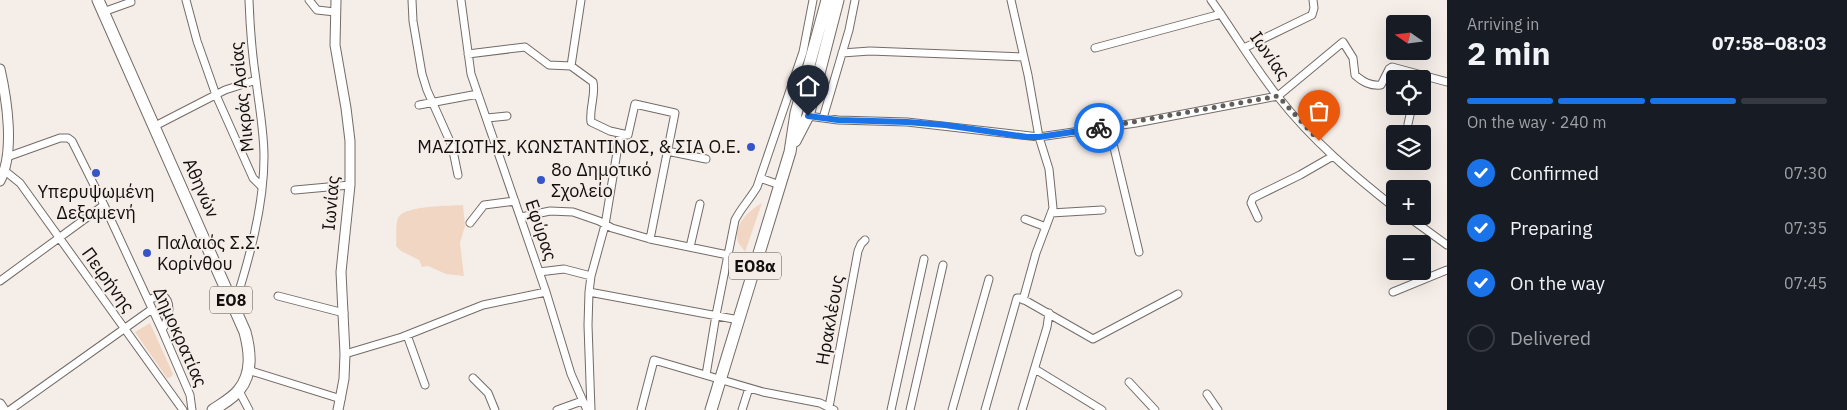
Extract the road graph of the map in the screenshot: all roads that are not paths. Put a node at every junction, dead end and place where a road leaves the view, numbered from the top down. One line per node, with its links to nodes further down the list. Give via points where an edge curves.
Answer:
1 (98, 0): 17 (main road, Αθηνών / ΕΟ8)
2 (186, 0): 35 (street)
3 (249, 0): 32 (street, Μικράς Ασίας)
4 (309, 0): 18 (street, via 317,10)
5 (336, 0): 18 (street, Ιωνίας)
6 (412, 0): 37 (street, via 419,58 427,90)
7 (461, 0): 24 (street, Εφύρας)
8 (581, 0): 26 (street)
9 (813, 0): 22 (street)
10 (826, 0): 22 (main road, ΕΟ8α)
11 (838, 0): 41 (main road, ΕΟ8α)
12 (856, 0): 23 (street)
13 (1011, 0): 25 (street)
14 (1211, 0): 19 (street, Ιωνίας)
15 (1313, 0): 21 (street, via 1312,15)
16 (131, 2): 17 (street)
17 (103, 12): 45 (main road, Αθηνών / ΕΟ8)
18 (335, 12): 58 (street, Ιωνίας, via 335,45 350,141)
19 (1221, 14): 20 (street); 21 (street, Ιωνίας)
20 (1095, 48)
21 (1244, 48): 36 (street, Ιωνίας)
22 (808, 53): 50 (main road, ΕΟ8α); 56 (street)
23 (842, 53): 25 (street, via 870,50); 43 (street)
24 (468, 54): 26 (street, via 526,47 549,65); 34 (street, Εφύρας)
25 (1024, 57): 48 (street)
26 (571, 66): 47 (street, via 593,82 591,122)
27 (0, 69): 52 (street, via 6,110)
28 (1388, 70): 29 (street, via 1392,67)
29 (1400, 70)
30 (1386, 74): 36 (street, via 1381,85 1373,86 1362,81 1355,75 1353,58 1343,42)
31 (1431, 79): 33 (street)
32 (256, 80): 35 (street); 60 (street, Μικράς Ασίας, via 264,158)
33 (1447, 82)
34 (478, 94): 37 (street); 42 (street, Εφύρας)
35 (216, 95): 45 (street); 60 (street, via 253,178)
36 (1278, 96): 46 (street); 51 (street, Ιωνίας)
37 (434, 102): 38 (street); 55 (street, via 452,146)
38 (419, 105)
39 (1410, 115): 44 (street)
40 (507, 116): 42 (street)
41 (808, 116): 43 (street); 50 (main road, ΕΟ8α)
42 (487, 118): 63 (street, Εφύρας)
43 (823, 118): 48 (street, via 907,122)
44 (1408, 124)
45 (155, 126): 97 (main road, Αθηνών / ΕΟ8)
46 (1109, 127): 48 (street); 80 (street)
47 (620, 134): 49 (street, via 628,135 635,104 675,113); 72 (street)
48 (1039, 137): 67 (street, via 1050,169)
49 (667, 151): 53 (street); 76 (street)
50 (790, 152): 59 (main road, ΕΟ8α)
51 (1333, 156): 62 (street, Ιωνίας); 69 (street, via 1253,198 1250,203)
52 (7, 157): 54 (street); 65 (street, Δημοκρατίας, via 68,138)
53 (706, 159)
54 (5, 171): 57 (street); 75 (street, Πειρήνης, via 20,183)
55 (458, 175)
56 (760, 178): 59 (street); 81 (street, via 751,199 735,220)
57 (0, 181)
58 (350, 185): 61 (street); 99 (street, Ιωνίας, via 342,272)
59 (780, 185): 83 (main road, ΕΟ8α)
60 (261, 186): 97 (street, Μικράς Ασίας, via 246,271)
61 (295, 190)
62 (1386, 200)
63 (515, 201): 68 (street, Εφύρας); 71 (street, via 484,205)
64 (700, 204): 79 (street)
65 (104, 205): 75 (street); 96 (street, Δημοκρατίας)
66 (1102, 210): 67 (street)
67 (1051, 213): 74 (street)
68 (521, 216): 72 (street, via 573,212); 86 (street, Εφύρας)
69 (1258, 218)
70 (1025, 219): 74 (street)
71 (470, 223)
72 (605, 225): 76 (street); 87 (street)
73 (1419, 225): 78 (street)
74 (1046, 227): 95 (street)
75 (59, 238): 89 (street); 103 (street, Πειρήνης)
76 (650, 239): 79 (street)
77 (865, 240): 120 (street, Ηρακλέους, via 858,251)
78 (1447, 245)
79 (690, 247): 81 (street)
80 (1139, 252)
81 (728, 255): 83 (street); 101 (street)
82 (924, 258): 134 (street)
83 (756, 261): 102 (main road, ΕΟ8α)
84 (943, 265): 135 (street)
85 (1447, 270): 92 (street)
86 (539, 272): 87 (street, via 564,269); 90 (street, Εφύρας)
87 (591, 276): 91 (street)
88 (989, 279): 136 (street)
89 (0, 281)
90 (546, 292): 105 (street, via 483,305); 118 (street, Εφύρας)
91 (589, 292): 101 (street); 130 (street)
92 (1393, 292)
93 (1178, 294): 100 (street, via 1093,339)
94 (278, 296): 99 (street)
95 (1020, 299): 100 (street); 137 (street)
96 (148, 300): 98 (street, Δημοκρατίας); 104 (street, via 162,295 168,301 167,321)
97 (234, 307): 108 (main road, Αθηνών / ΕΟ8, via 245,332 250,358)
98 (152, 309): 103 (street); 104 (street, Δημοκρατίας)
99 (344, 313): 106 (street, Ιωνίας)
100 (1049, 314): 107 (street)
101 (716, 315): 102 (street); 109 (street)
102 (739, 320): 111 (main road, ΕΟ8α)
103 (125, 328): 122 (street); 123 (street, Πειρήνης)
104 (162, 330): 124 (street, Δημοκρατίας, via 190,395)
105 (407, 335): 106 (street); 113 (street)
106 (345, 354): 117 (street, Ιωνίας)
107 (1035, 369): 138 (street); 139 (street)
108 (248, 370): 115 (main road, Αθηνών / ΕΟ8); 117 (street)
109 (706, 375): 111 (street); 131 (street, via 654,360)
110 (473, 378): 128 (street, via 488,393)
111 (720, 380): 114 (street); 132 (main road, ΕΟ8α)
112 (1129, 382): 140 (street)
113 (425, 385)
114 (749, 388): 120 (street, via 781,397 810,400); 133 (street)
115 (239, 391): 125 (main road); 126 (street)
116 (1207, 394): 141 (street)
117 (341, 399): 127 (street, Ιωνίας)
118 (582, 401): 129 (street); 130 (street, Εφύρας)
119 (0, 404): 121 (street)
120 (832, 409)
121 (4, 410)
122 (10, 410)
123 (183, 410)
124 (192, 410)
125 (213, 410)
126 (249, 410)
127 (338, 410)
128 (495, 410)
129 (557, 410)
130 (589, 410)
131 (641, 410)
132 (711, 410)
133 (742, 410)
134 (891, 410)
135 (910, 410)
136 (952, 410)
137 (985, 410)
138 (1022, 410)
139 (1102, 410)
140 (1155, 410)
141 (1218, 410)

